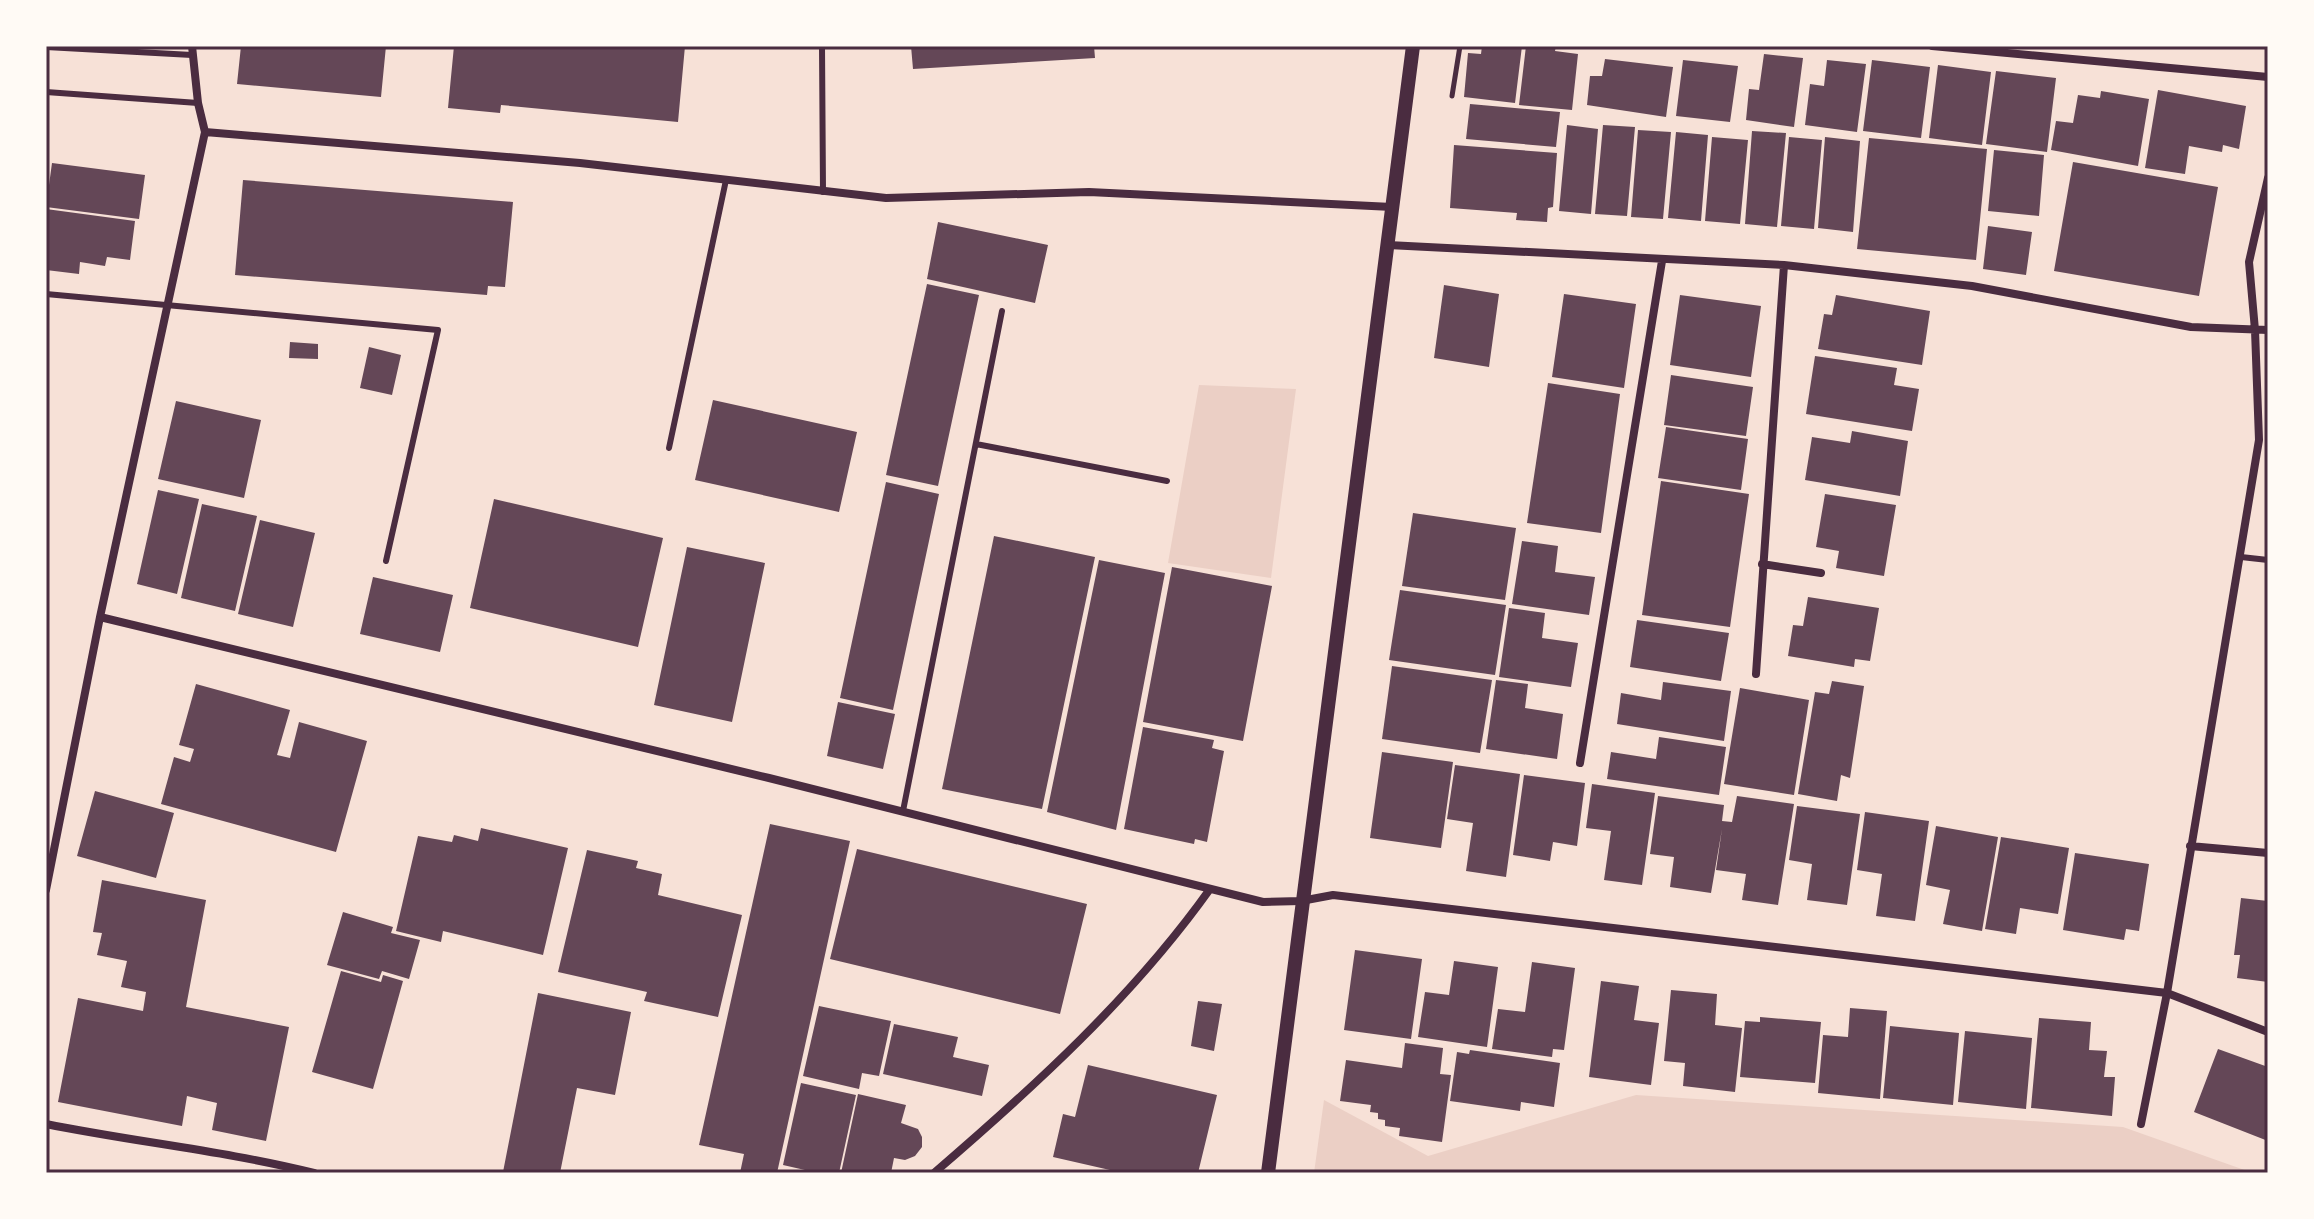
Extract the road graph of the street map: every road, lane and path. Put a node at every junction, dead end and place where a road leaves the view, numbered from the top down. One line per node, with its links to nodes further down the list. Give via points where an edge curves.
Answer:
1 (822, 46): 12 (lane)
2 (1413, 46): 13 (street)
3 (1932, 46): 6 (street)
4 (46, 47): 5 (lane)
5 (192, 50): 8 (street)
6 (2268, 77)
7 (46, 92): 8 (lane)
8 (198, 103): 9 (street)
9 (205, 132): 11 (street); 18 (street)
10 (2268, 178): 20 (street, via 2249,262)
11 (726, 180): 12 (street); 23 (lane)
12 (823, 192): 13 (street, via 886,198 1089,192)
13 (1392, 207): 14 (street)
14 (1388, 245): 15 (street); 38 (street)
15 (1662, 261): 16 (street); 32 (street)
16 (1784, 265): 20 (street, via 1972,286 2191,327); 28 (street)
17 (46, 294): 18 (lane)
18 (167, 305): 27 (lane, via 438,330); 30 (street)
19 (1002, 311): 22 (lane)
20 (2255, 330): 21 (street); 25 (street, via 2259,440)
21 (2268, 330)
22 (976, 444): 24 (lane); 33 (lane)
23 (669, 448)
24 (1167, 481)
25 (2241, 557): 26 (lane); 34 (street)
26 (2268, 560)
27 (386, 561)
28 (1762, 564): 29 (street); 31 (street)
29 (1821, 573)
30 (100, 617): 33 (street); 37 (street)
31 (1756, 674)
32 (1580, 763)
33 (903, 811): 36 (street)
34 (2190, 846): 35 (street); 39 (street)
35 (2268, 853)
36 (1210, 889): 38 (street, via 1263,902); 44 (street, via 1161,954 1090,1028 1021,1098)
37 (46, 890)
38 (1301, 901): 39 (street, via 1333,895); 45 (street)
39 (2167, 993): 40 (street); 42 (street)
40 (2268, 1032)
41 (46, 1124): 43 (street)
42 (2141, 1124)
43 (314, 1173)
44 (934, 1173)
45 (1268, 1173)

